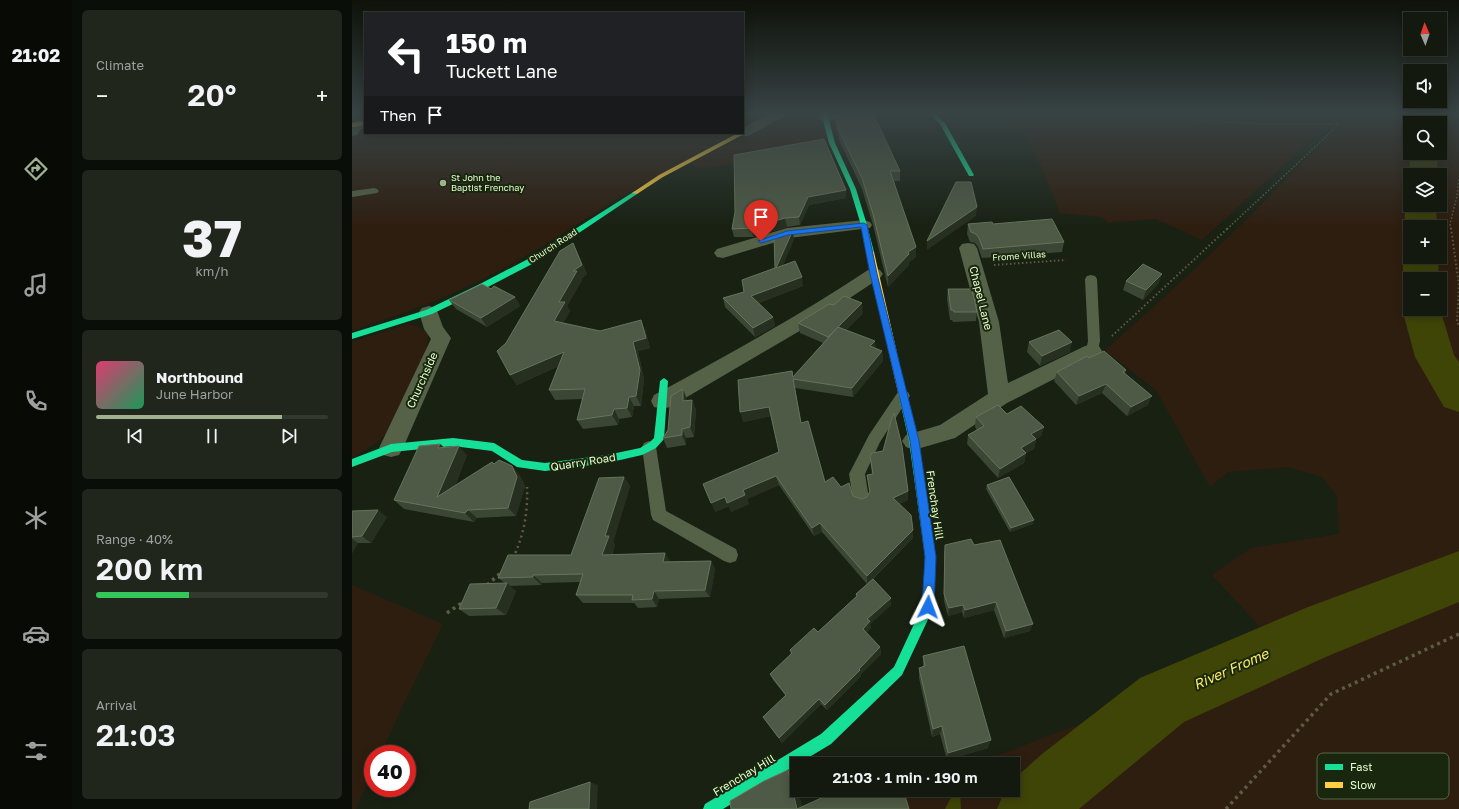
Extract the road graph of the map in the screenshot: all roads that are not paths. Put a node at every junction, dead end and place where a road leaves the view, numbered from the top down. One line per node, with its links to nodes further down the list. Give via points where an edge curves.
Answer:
1 (709, 151): 12 (street, Church Road, via 661,176 531,260)
2 (836, 151): 7 (street, Frenchay Hill, via 853,189)
3 (958, 151): 4 (street)
4 (971, 174)
5 (374, 191): 6 (lane)
6 (352, 194)
7 (864, 225): 9 (street, via 787,233); 10 (street, Frenchay Hill)
8 (968, 248): 17 (street, Chapel Lane, via 989,322)
9 (723, 253)
10 (874, 274): 16 (street, Frenchay Hill); 18 (street, via 791,328)
11 (1091, 280): 14 (lane, via 1094,342)
12 (429, 312): 13 (street, Church Road); 21 (street, Churchside, via 434,329 441,338)
13 (352, 336)
14 (1092, 351): 17 (street)
15 (664, 381): 18 (street)
16 (903, 396): 19 (street, Frenchay Hill); 23 (lane, via 874,440 857,474)
17 (999, 397): 19 (street, via 947,432)
18 (662, 401): 20 (street, via 659,439)
19 (914, 441): 25 (street, Frenchay Hill, via 930,557 928,607 898,671 826,739)
20 (649, 447): 21 (street, Quarry Road, via 642,451 599,460 545,467 520,464 494,447 453,442); 24 (lane, via 659,516)
21 (391, 448): 22 (street, Quarry Road)
22 (352, 463)
23 (861, 499)
24 (730, 555)
25 (710, 809)

